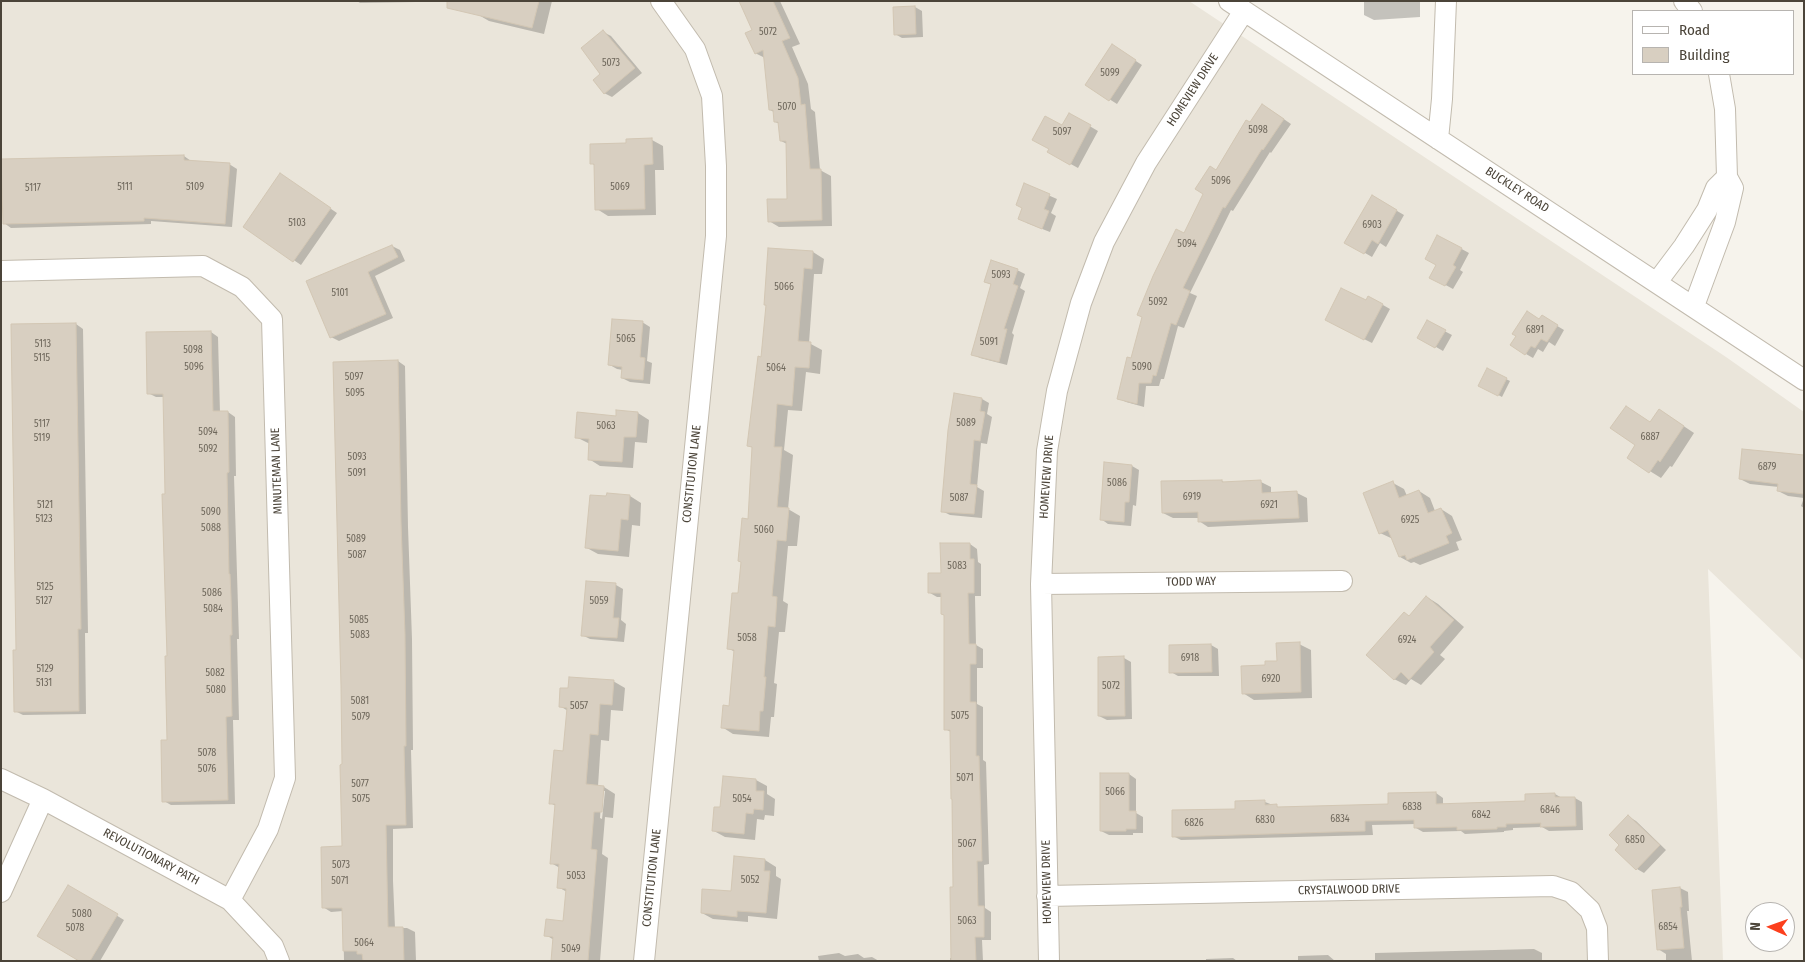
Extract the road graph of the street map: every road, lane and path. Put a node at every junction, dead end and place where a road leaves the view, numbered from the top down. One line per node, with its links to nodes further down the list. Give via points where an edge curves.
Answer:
1 (660, 1): 19 (street, CONSTITUTION LANE, via 695,49 712,96 716,236)
2 (1446, 1): 5 (street)
3 (1237, 6): 5 (street, BUCKLEY ROAD); 12 (street, HOMEVIEW DRIVE, via 1104,242 1081,303 1057,391 1047,451)
4 (1719, 75): 6 (street, via 1725,109)
5 (1438, 139): 8 (street, BUCKLEY ROAD)
6 (1727, 177): 8 (street, via 1716,188 1707,210); 9 (street, via 1733,188 1727,213)
7 (1, 271): 17 (street, MINUTEMAN LANE, via 202,266 242,287 272,319 285,778 268,829)
8 (1657, 282): 9 (street, BUCKLEY ROAD)
9 (1694, 306): 10 (street, BUCKLEY ROAD)
10 (1804, 380)
11 (1342, 581): 12 (street, TODD WAY)
12 (1041, 584): 16 (street, HOMEVIEW DRIVE)
13 (1, 779): 14 (street, REVOLUTIONARY PATH)
14 (43, 799): 15 (street); 17 (street, REVOLUTIONARY PATH)
15 (1, 892)
16 (1047, 896): 20 (street, HOMEVIEW DRIVE); 21 (street, CRYSTALWOOD DRIVE, via 1553,886 1571,892 1590,910 1597,928)
17 (230, 900): 18 (street, REVOLUTIONARY PATH, via 273,946)
18 (279, 961)
19 (644, 961)
20 (1049, 961)
21 (1598, 961)

